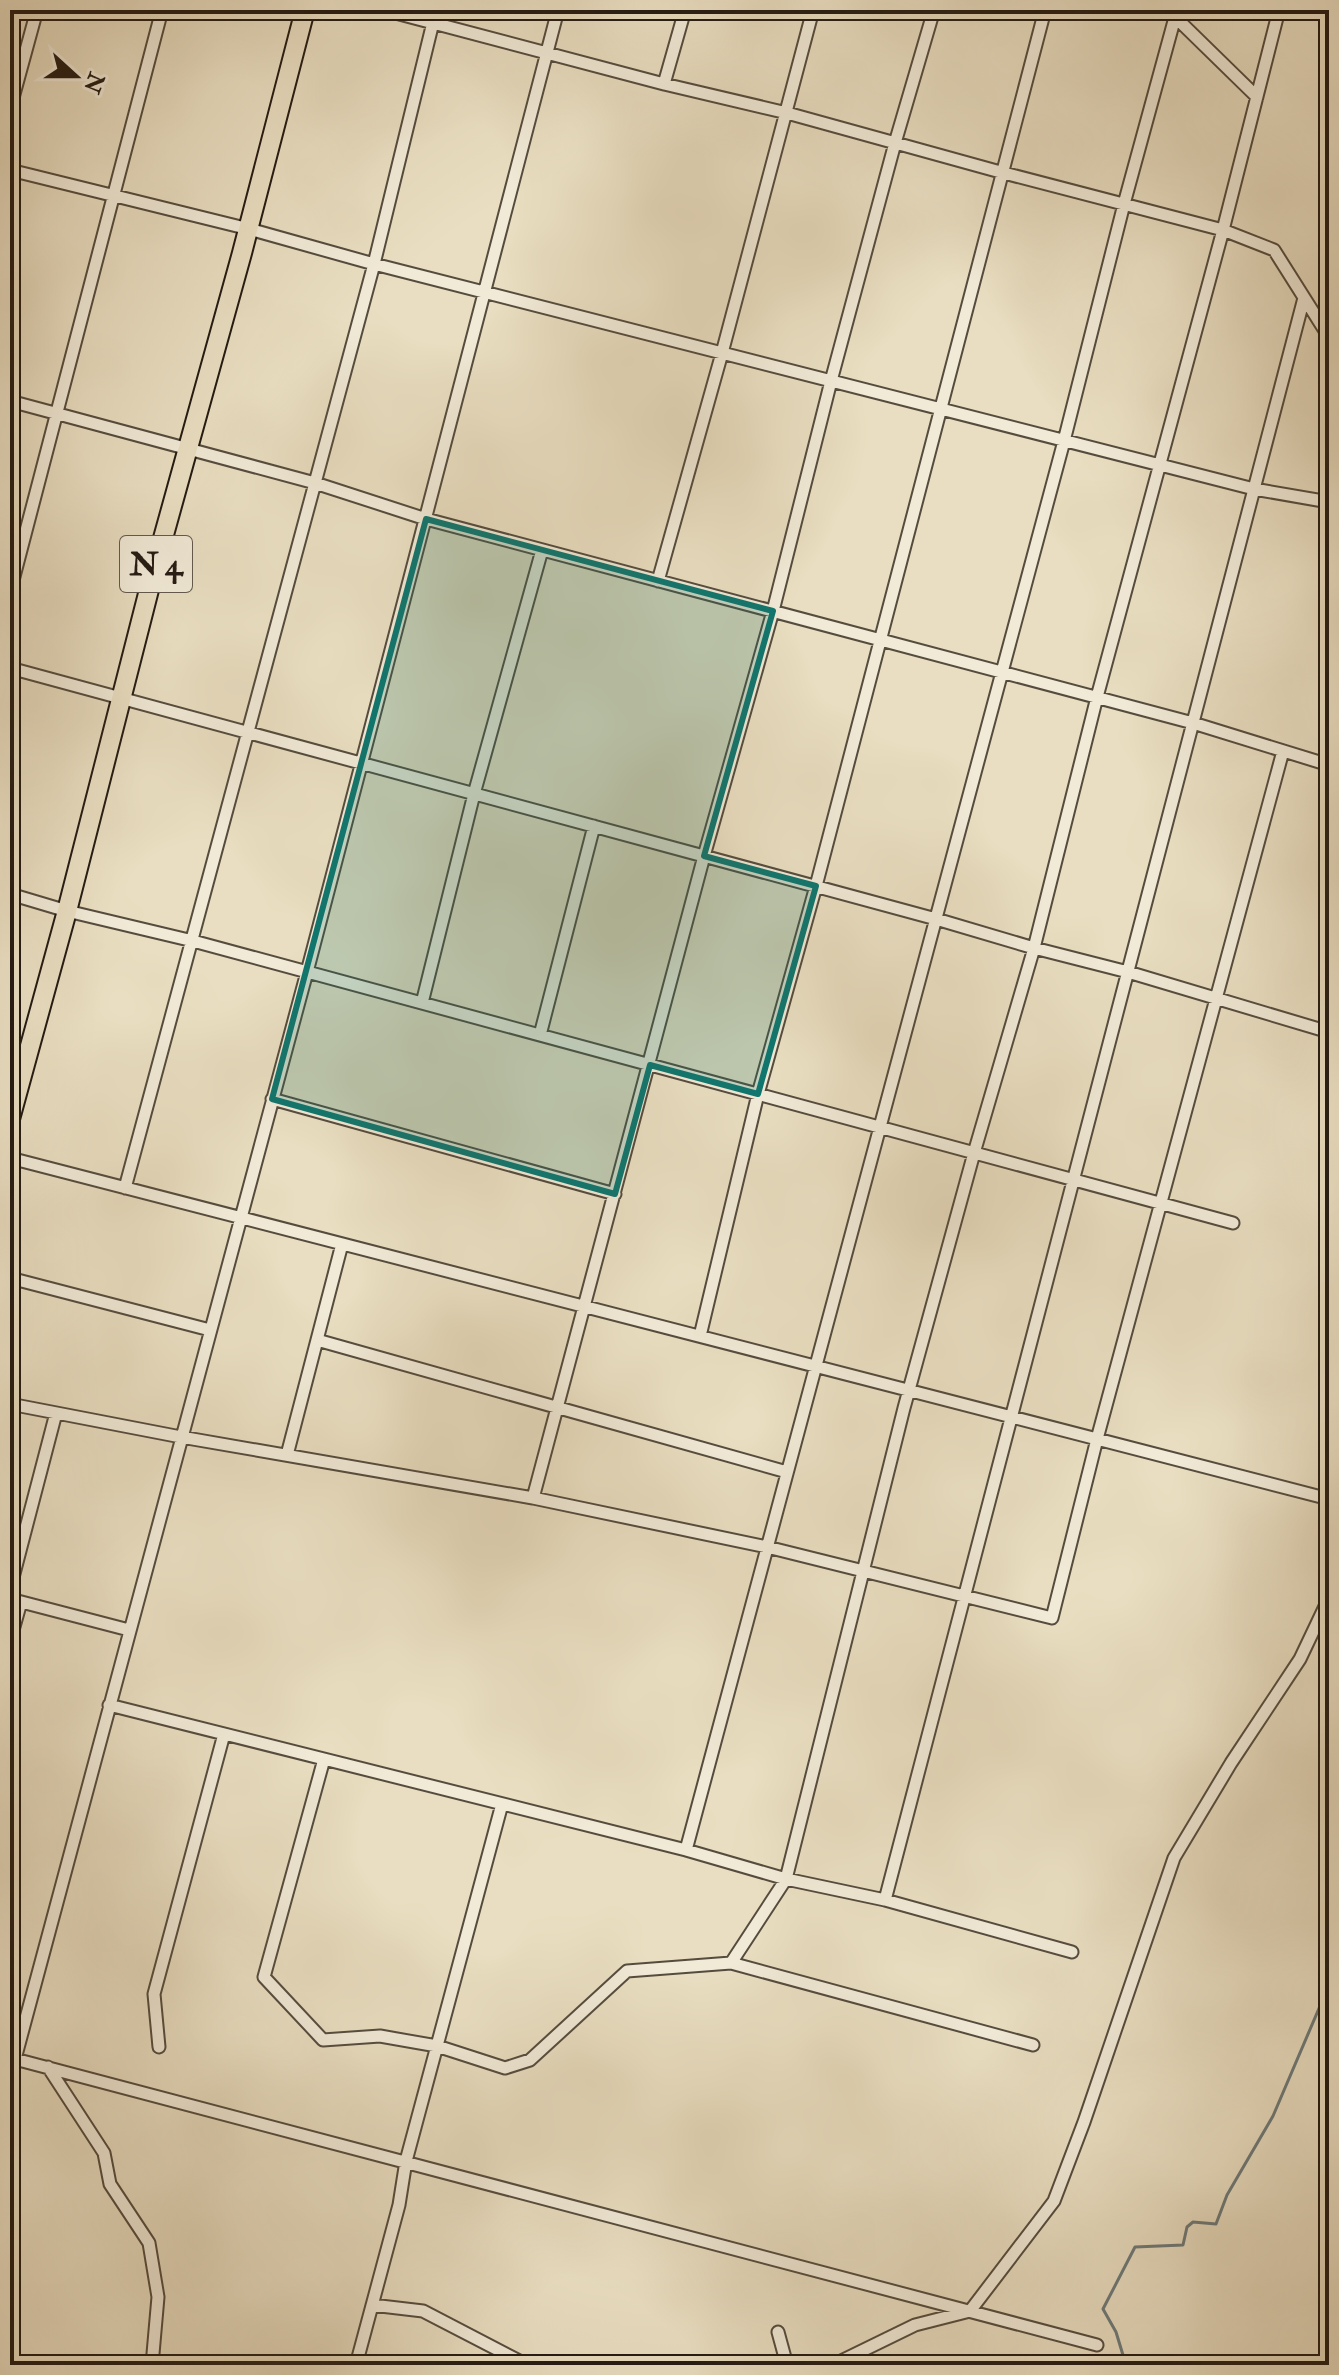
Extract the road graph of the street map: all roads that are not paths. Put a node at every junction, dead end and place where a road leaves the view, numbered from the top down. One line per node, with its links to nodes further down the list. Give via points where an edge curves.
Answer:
1 (37, 10): 17 (street)
2 (162, 10): 22 (street)
3 (305, 10): 24 (highway, N 4)
4 (384, 10): 13 (street)
5 (436, 10): 13 (street)
6 (558, 10): 14 (street)
7 (685, 10): 15 (street)
8 (813, 10): 18 (street)
9 (934, 10): 19 (street)
10 (1045, 10): 21 (street)
11 (1279, 10): 16 (street)
12 (1173, 12): 16 (street); 23 (street)
13 (432, 24): 14 (street); 26 (street)
14 (545, 54): 15 (street); 27 (street)
15 (664, 84): 18 (street)
16 (1257, 97): 25 (street)
17 (10, 109)
18 (787, 113): 19 (street); 30 (street)
19 (895, 143): 21 (street); 31 (street)
20 (10, 170): 22 (street)
21 (1004, 173): 23 (street); 33 (street)
22 (114, 197): 24 (street); 34 (street)
23 (1124, 204): 25 (street); 35 (street)
24 (249, 229): 26 (street); 36 (highway, N 4)
25 (1223, 230): 28 (street, via 1274,250); 37 (street)
26 (374, 264): 27 (street); 38 (street)
27 (484, 292): 30 (street); 41 (street)
28 (1304, 298): 29 (street); 39 (street)
29 (1329, 337)
30 (722, 353): 31 (street); 43 (street)
31 (831, 381): 33 (street); 45 (street)
32 (10, 401): 34 (street)
33 (941, 409): 35 (street); 46 (street)
34 (57, 413): 36 (street); 44 (street)
35 (1064, 441): 37 (street); 48 (street)
36 (188, 448): 38 (street); 50 (highway, N 4)
37 (1159, 465): 39 (street); 49 (street)
38 (315, 483): 41 (street); 52 (street)
39 (1254, 489): 40 (street); 51 (street)
40 (1329, 502)
41 (426, 519): 42 (street); 54 (street)
42 (542, 550): 43 (street); 56 (street)
43 (658, 581): 45 (street)
44 (10, 592)
45 (773, 611): 46 (street); 58 (street)
46 (880, 640): 48 (street); 59 (street)
47 (10, 668): 50 (street)
48 (1002, 672): 49 (street); 62 (street)
49 (1097, 697): 51 (street); 64 (street)
50 (120, 698): 52 (street); 61 (highway, N 4)
51 (1193, 723): 53 (street); 66 (street)
52 (249, 733): 54 (street); 63 (street)
53 (1283, 751): 55 (street); 67 (street)
54 (362, 763): 56 (street); 65 (street)
55 (1329, 765)
56 (474, 794): 57 (street); 68 (street)
57 (594, 826): 58 (street); 70 (street)
58 (704, 856): 59 (street); 71 (street)
59 (816, 886): 62 (street); 72 (street)
60 (10, 894): 61 (street)
61 (67, 911): 63 (street); 74 (highway, N 4)
62 (936, 919): 64 (street); 75 (street)
63 (193, 941): 65 (street); 79 (street)
64 (1034, 948): 66 (street); 76 (street)
65 (307, 972): 68 (street); 73 (street)
66 (1128, 972): 67 (street); 78 (street)
67 (1216, 999): 69 (street); 81 (street)
68 (422, 1003): 70 (street)
69 (1329, 1032)
70 (540, 1035): 71 (street)
71 (650, 1065): 72 (street); 80 (street)
72 (758, 1094): 75 (street); 88 (street)
73 (272, 1099): 80 (street); 82 (street)
74 (10, 1119)
75 (879, 1127): 76 (street); 90 (street)
76 (974, 1153): 78 (street); 91 (street)
77 (10, 1158): 79 (street)
78 (1073, 1180): 81 (street); 95 (street)
79 (125, 1188): 82 (street)
80 (615, 1194): 86 (street)
81 (1161, 1203): 83 (street); 97 (street)
82 (240, 1218): 84 (street); 87 (street)
83 (1233, 1223)
84 (342, 1244): 86 (street); 89 (street)
85 (10, 1278): 87 (street)
86 (585, 1307): 88 (street); 93 (street)
87 (210, 1330): 96 (street)
88 (700, 1336): 90 (street)
89 (317, 1340): 93 (street); 98 (street)
90 (816, 1366): 91 (street); 99 (street)
91 (908, 1390): 95 (street); 103 (street)
92 (10, 1404): 94 (street)
93 (558, 1408): 99 (street); 100 (street)
94 (56, 1413): 96 (street); 104 (street)
95 (1011, 1417): 97 (street); 105 (street)
96 (181, 1437): 98 (street); 108 (street)
97 (1097, 1439): 101 (street); 105 (street, via 1052,1618)
98 (287, 1455): 100 (street)
99 (787, 1472): 102 (street)
100 (533, 1498): 102 (street)
101 (1329, 1499)
102 (767, 1547): 103 (street); 114 (street)
103 (864, 1571): 105 (street); 115 (street)
104 (10, 1589)
105 (964, 1596): 116 (street)
106 (1329, 1598): 126 (street, via 1300,1659 1174,1858 1054,2201)
107 (15, 1601): 108 (street); 109 (street)
108 (129, 1630): 110 (street)
109 (10, 1641)
110 (109, 1705): 111 (street); 122 (street)
111 (224, 1734): 112 (street); 121 (street, via 154,1994)
112 (324, 1759): 113 (street); 120 (street, via 264,1977 323,2040 380,2036)
113 (502, 1804): 114 (street); 120 (street)
114 (686, 1850): 115 (street)
115 (786, 1879): 116 (street); 118 (street)
116 (885, 1900): 117 (street)
117 (1072, 1952)
118 (731, 1963): 119 (street); 120 (street, via 627,1971 530,2060 505,2068)
119 (1033, 2045)
120 (437, 2046): 124 (street)
121 (159, 2047)
122 (12, 2058): 123 (street)
123 (48, 2067): 124 (street); 129 (street, via 104,2153 110,2184 149,2243 158,2297)
124 (406, 2161): 125 (street); 126 (street)
125 (372, 2305): 130 (street); 131 (street, via 423,2311)
126 (970, 2311): 128 (street); 133 (street, via 915,2325)
127 (778, 2332): 132 (street)
128 (1097, 2345)
129 (152, 2365)
130 (356, 2365)
131 (527, 2365)
132 (787, 2365)
133 (833, 2365)

